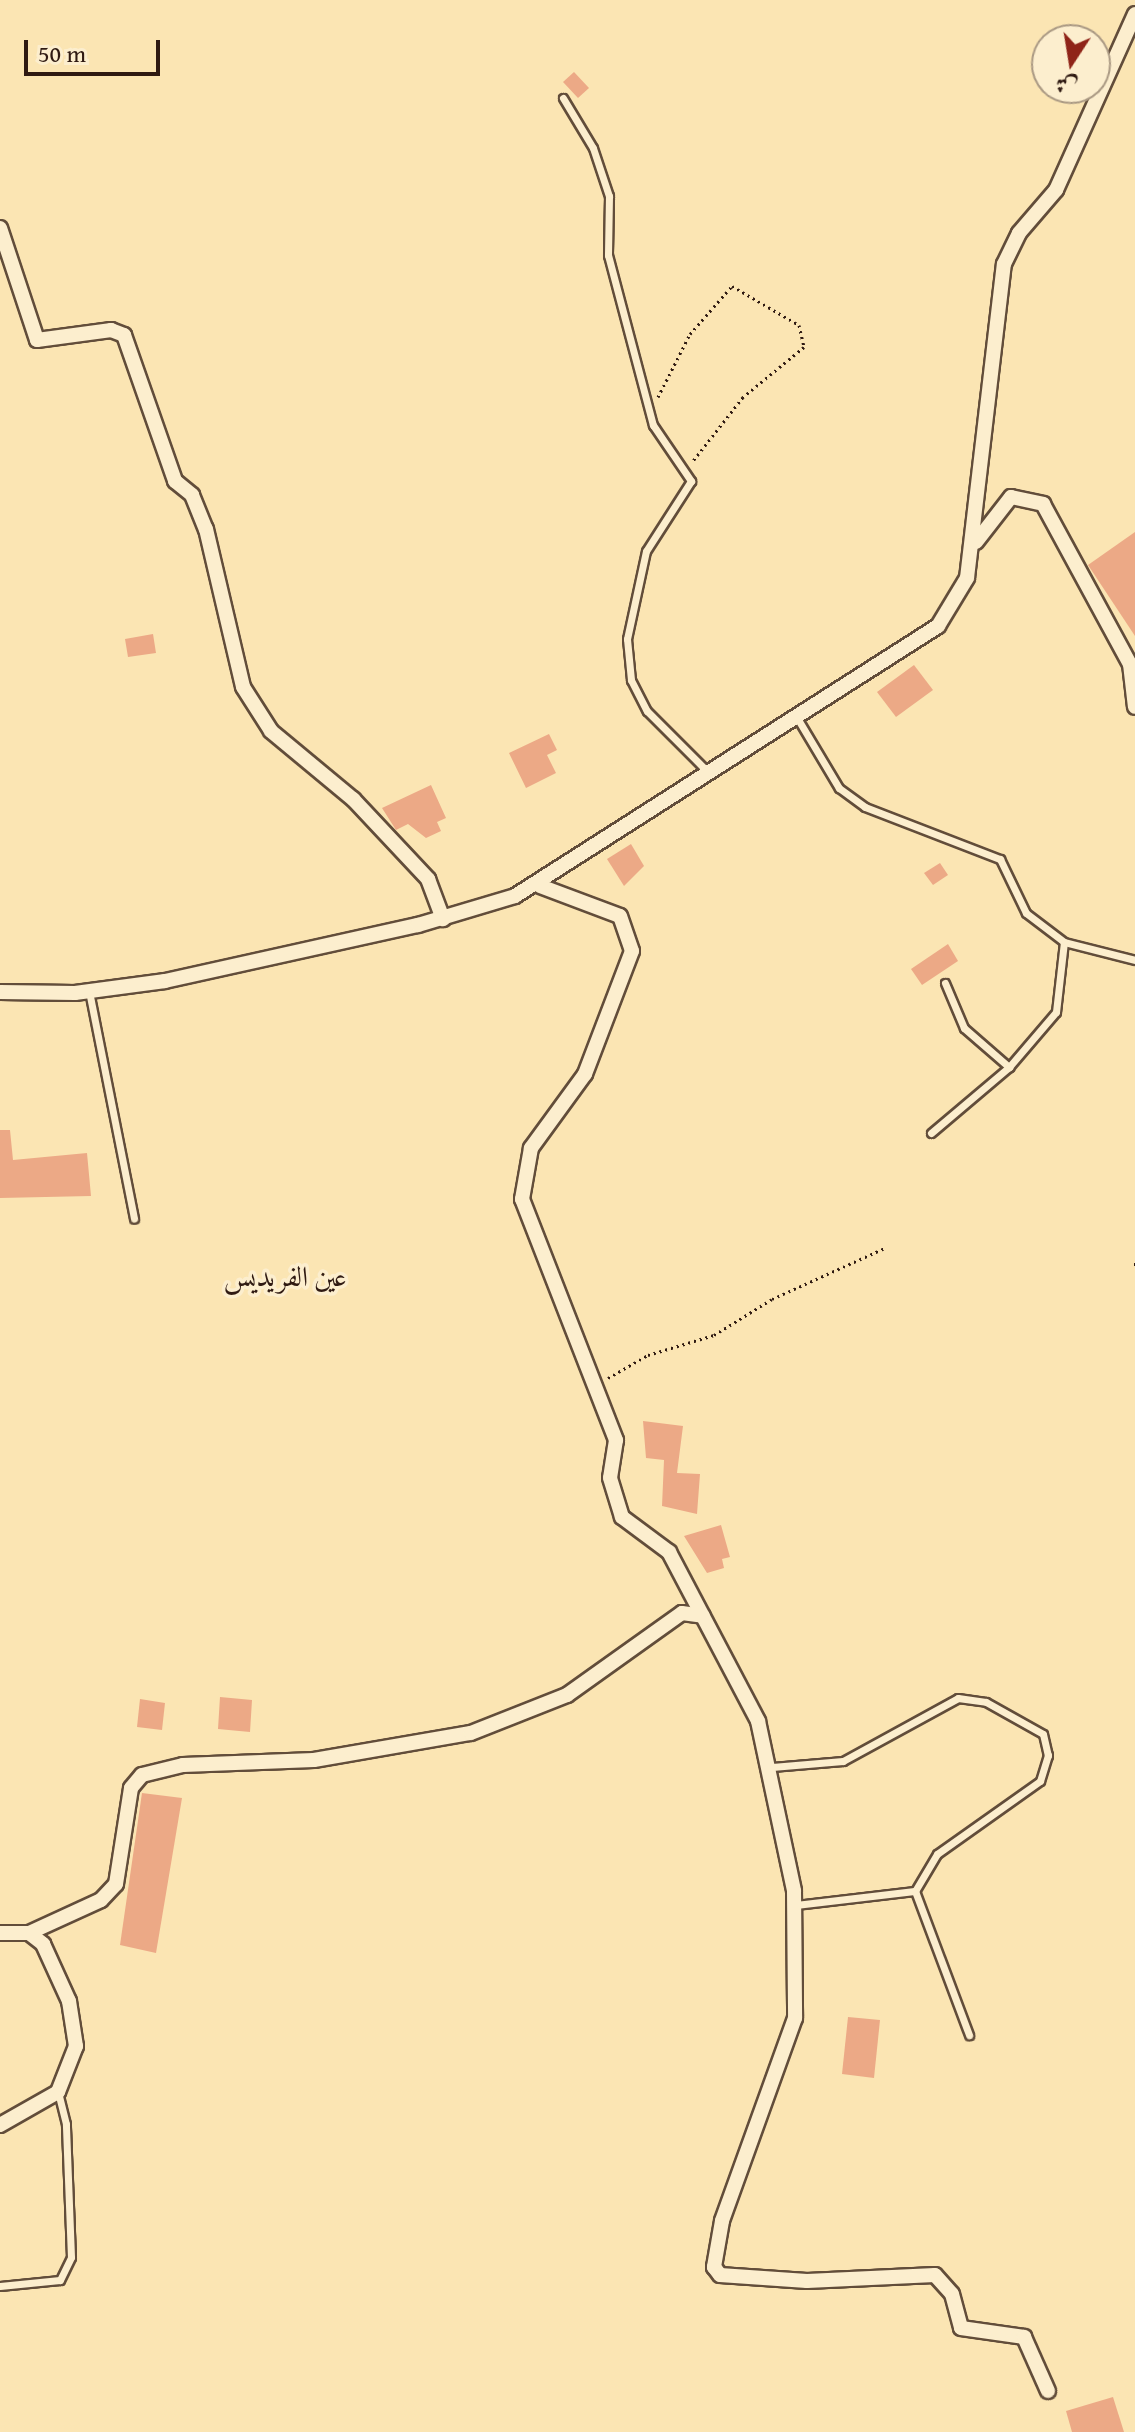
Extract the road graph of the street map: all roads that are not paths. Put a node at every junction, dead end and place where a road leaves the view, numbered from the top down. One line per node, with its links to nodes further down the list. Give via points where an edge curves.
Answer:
1 (1135, 14): 4 (street, via 1056,190 1019,233 1004,264)
2 (563, 98): 7 (lane, via 593,148 609,196 608,255 650,412 687,469 686,498 646,551 627,639 631,680 647,711)
3 (0, 228): 9 (street, via 37,340 111,330 124,335 175,481 192,495 206,529 243,687 271,731 353,799 428,879)
4 (972, 550): 5 (street, via 1011,497 1043,504 1130,664); 6 (street, via 958,600 938,626 890,662)
5 (1135, 707)
6 (795, 713): 7 (street); 10 (lane, via 839,788 888,821 1000,859 1026,913)
7 (706, 770): 8 (street)
8 (540, 886): 9 (street); 18 (street, via 620,916 632,951 585,1074 531,1148 522,1199 616,1440 610,1478 622,1517 669,1552)
9 (443, 919): 13 (street)
10 (1064, 942): 11 (lane); 15 (lane, via 1056,1012)
11 (1135, 960)
12 (945, 983): 15 (lane, via 964,1028)
13 (89, 991): 14 (street); 17 (lane)
14 (0, 992)
15 (1009, 1067): 16 (lane)
16 (931, 1133)
17 (134, 1219)
18 (703, 1616): 19 (street, via 758,1721); 23 (street, via 682,1613 567,1695 471,1733 314,1760 183,1765 142,1775 131,1788 116,1884 101,1900)
19 (772, 1767): 20 (lane, via 843,1761 958,1698 986,1702 1043,1734 1048,1755 1040,1781 937,1854); 21 (street)
20 (915, 1891): 21 (lane); 24 (lane)
21 (795, 1905): 28 (street, via 795,2018 722,2221 714,2267 720,2275 792,2281 935,2275 952,2294 961,2328 1024,2337)
22 (0, 1933): 23 (street)
23 (29, 1933): 25 (street, via 43,1944 69,2001 76,2046)
24 (969, 2035)
25 (58, 2092): 26 (street); 27 (lane, via 66,2124 71,2257 60,2280)
26 (0, 2125)
27 (0, 2286)
28 (1048, 2391)

